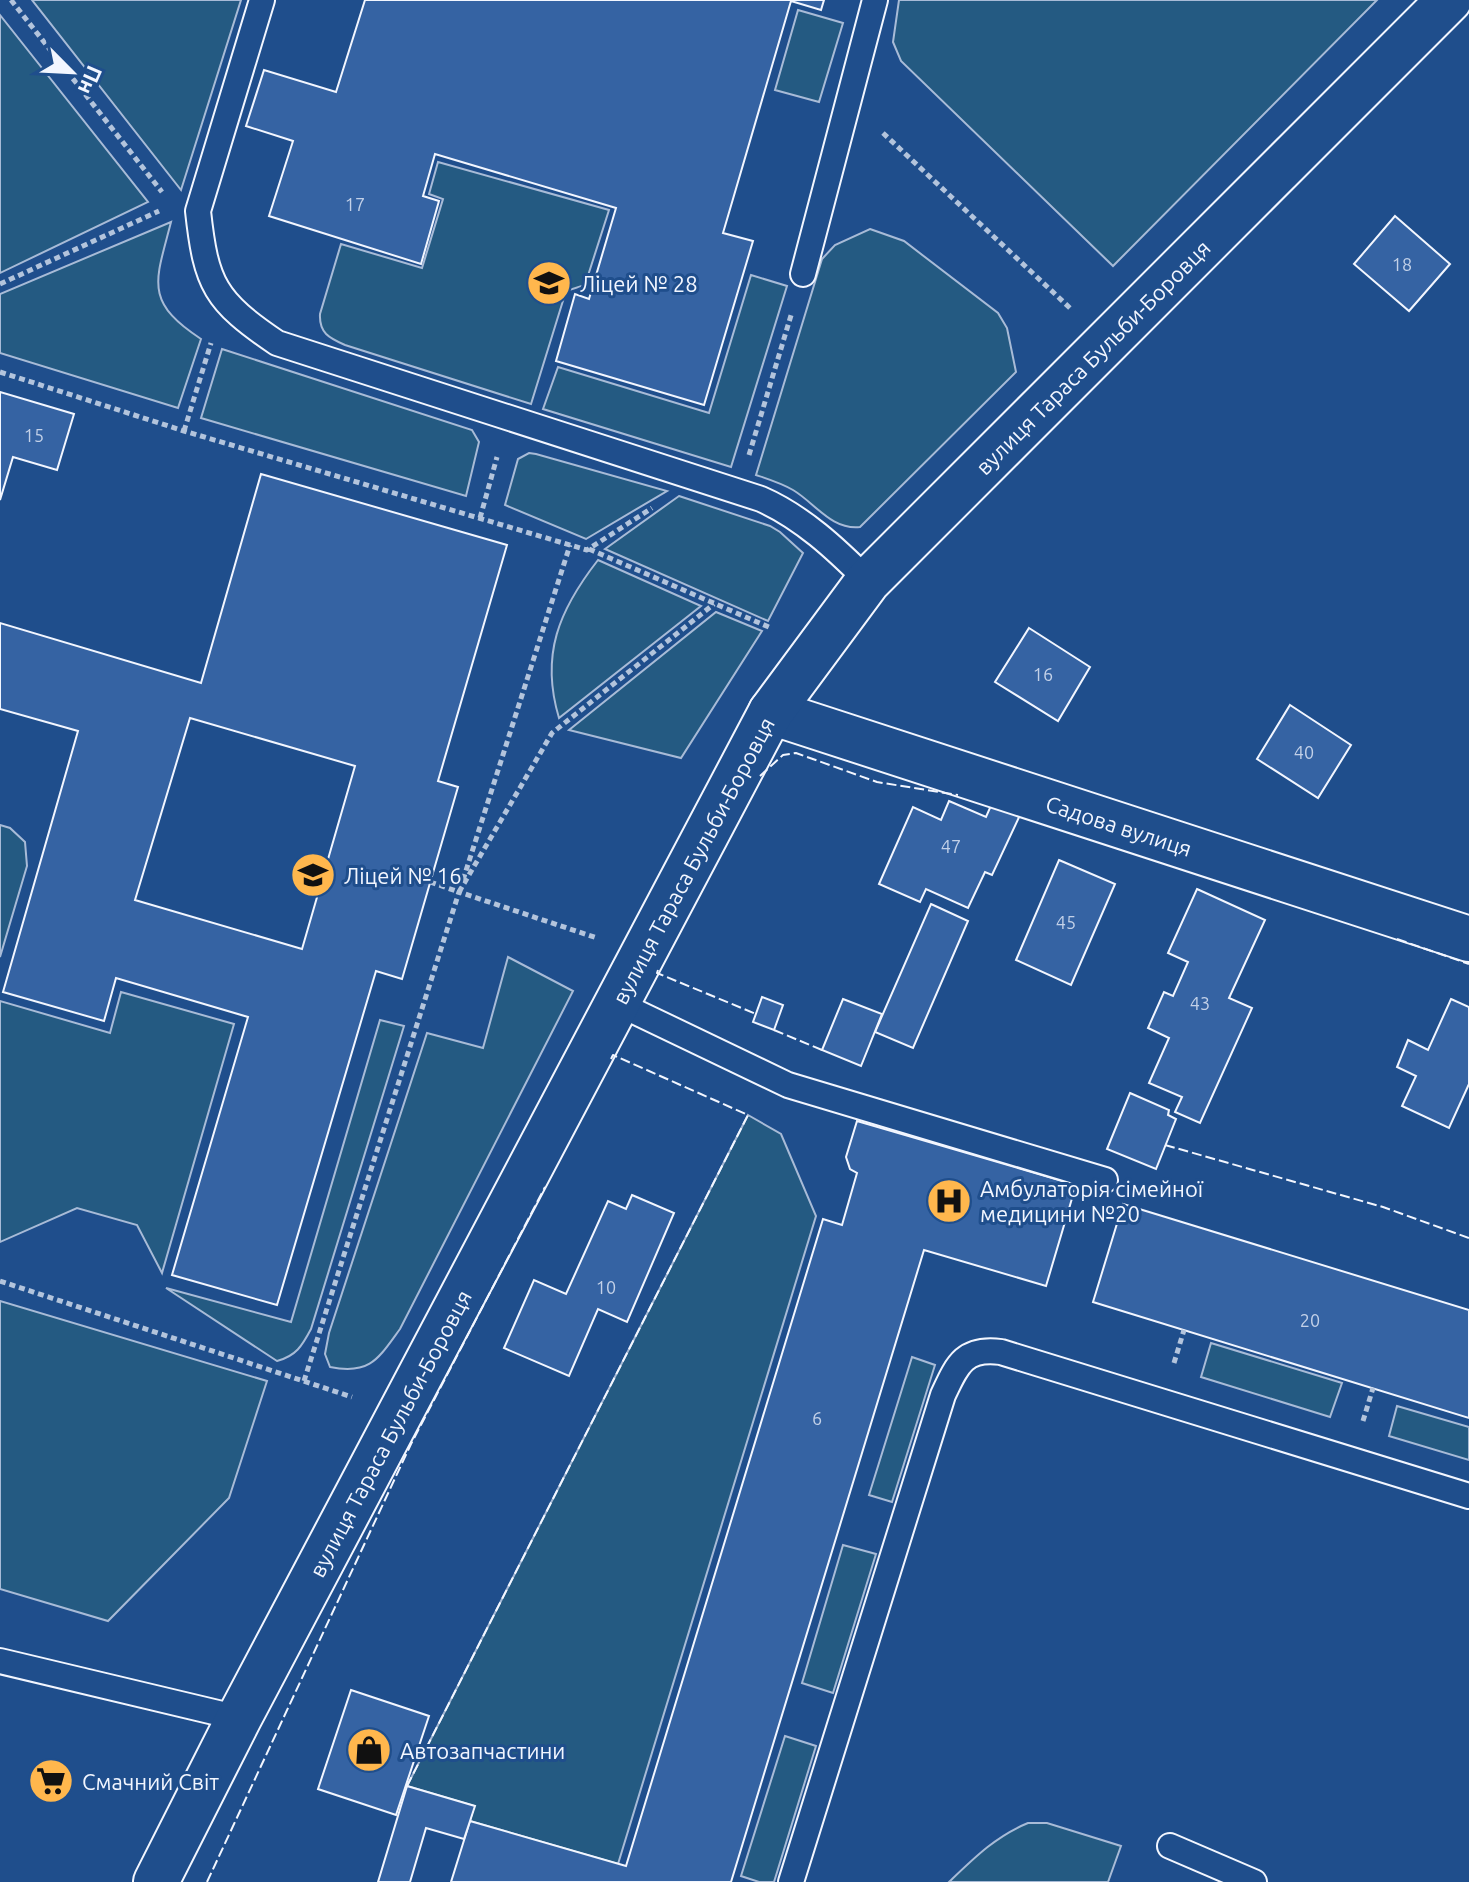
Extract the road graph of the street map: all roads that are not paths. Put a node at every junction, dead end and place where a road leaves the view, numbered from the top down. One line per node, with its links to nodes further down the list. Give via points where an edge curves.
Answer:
1 (262, 0): 5 (lane, via 198,211 211,281 242,320 277,343 777,506)
2 (875, 0): 4 (lane)
3 (1455, 4): 5 (street, вулиця Тараса Бульби-Боровця)
4 (803, 274)
5 (868, 581): 6 (street, вулиця Тараса Бульби-Боровця)
6 (771, 712): 7 (street, Садова вулиця); 8 (street, вулиця Тараса Бульби-Боровця)
7 (1469, 939)
8 (617, 1003): 9 (lane, via 788,1085); 12 (street, вулиця Тараса Бульби-Боровця)
9 (1105, 1180)
10 (1469, 1496): 15 (lane, via 1001,1352 982,1350 966,1357 943,1395)
11 (0, 1661): 12 (lane)
12 (239, 1718): 14 (street, вулиця Тараса Бульби-Боровця)
13 (1170, 1846): 16 (lane)
14 (156, 1882)
15 (791, 1882)
16 (1254, 1882)

